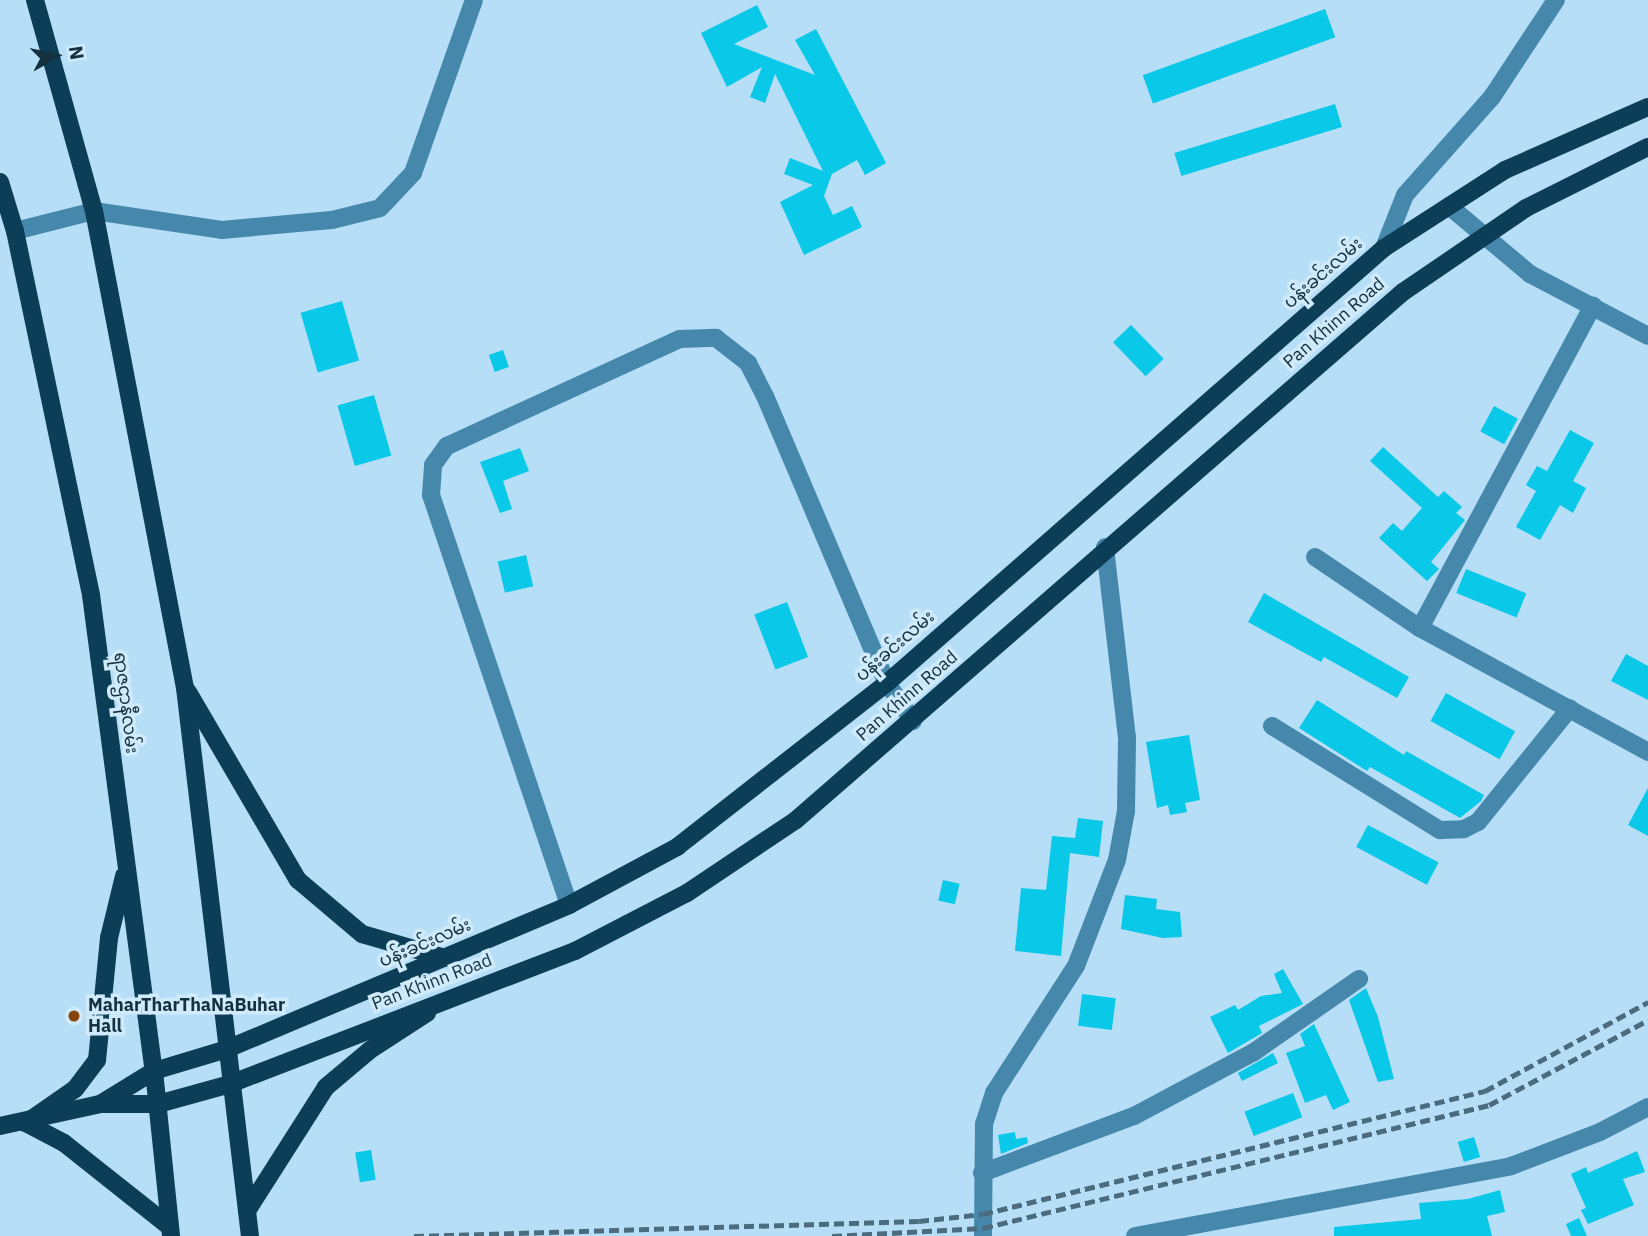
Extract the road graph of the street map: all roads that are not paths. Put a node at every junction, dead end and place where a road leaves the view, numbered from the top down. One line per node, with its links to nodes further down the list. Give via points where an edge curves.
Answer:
1 (35, 0): 8 (main road)
2 (474, 0): 8 (street, via 413,173 380,208 332,220 222,230)
3 (1556, 0): 11 (street, via 1492,97 1405,195)
4 (1648, 107): 7 (main road, ပန်းခင်းလမ်း, via 1505,170)
5 (1648, 146): 10 (main road, Pan Khinn Road, via 1558,190)
6 (0, 181): 9 (main road, ရာဇဌာနီလမ်း)
7 (1449, 206): 10 (street); 11 (main road, ပန်းခင်းလမ်း)
8 (94, 211): 9 (street); 18 (main road)
9 (15, 231): 23 (main road, ရာဇဌာနီလမ်း, via 91,595)
10 (1480, 236): 12 (street, via 1530,274); 14 (main road, Pan Khinn Road, via 1403,292)
11 (1384, 248): 17 (main road, ပန်းခင်းလမ်း)
12 (1593, 306): 13 (street); 16 (street)
13 (1648, 337)
14 (1105, 547): 20 (main road, Pan Khinn Road); 36 (street, via 1127,738 1126,811 1119,848 1076,966 995,1093 984,1124)
15 (1315, 556): 16 (street)
16 (1420, 628): 19 (street)
17 (887, 683): 20 (street); 24 (main road, ပန်းခင်းလမ်း, via 677,847); 24 (street, via 765,396 748,363 716,338 680,339 447,446 433,465 431,495)
18 (185, 688): 25 (main road, via 298,880 362,934); 28 (main road)
19 (1570, 708): 21 (street, via 1478,822 1464,829 1440,830); 22 (street)
20 (913, 721): 27 (main road, Pan Khinn Road, via 796,820 687,893 575,951)
21 (1272, 726)
22 (1648, 752)
23 (126, 866): 29 (main road, ရာဇဌာနီလမ်း); 34 (main road, via 109,939 97,1060 75,1089)
24 (569, 905): 25 (main road, ပန်းခင်းလမ်း)
25 (445, 957): 28 (main road, ပန်းခင်းလမ်း)
26 (1359, 979): 36 (street, via 1254,1052 1135,1116)
27 (453, 995): 30 (main road, Pan Khinn Road); 37 (main road, via 370,1049 326,1087)
28 (228, 1049): 29 (main road, ပန်းခင်းလမ်း); 30 (main road)
29 (154, 1071): 31 (main road, ပန်းခင်းလမ်း); 32 (main road, ရာဇဌာနီလမ်း)
30 (230, 1084): 32 (main road, Pan Khinn Road); 37 (main road)
31 (100, 1104): 32 (main road, Pan Khinn Road); 34 (main road)
32 (158, 1104): 38 (main road, ရာဇဌာနီလမ်း)
33 (1648, 1107): 39 (street, via 1600,1132 1511,1166)
34 (26, 1123): 35 (main road); 38 (main road, via 64,1143)
35 (0, 1126)
36 (982, 1174): 41 (street)
37 (247, 1210): 40 (main road)
38 (170, 1232)
39 (1145, 1235)
40 (250, 1236)
41 (983, 1236)

